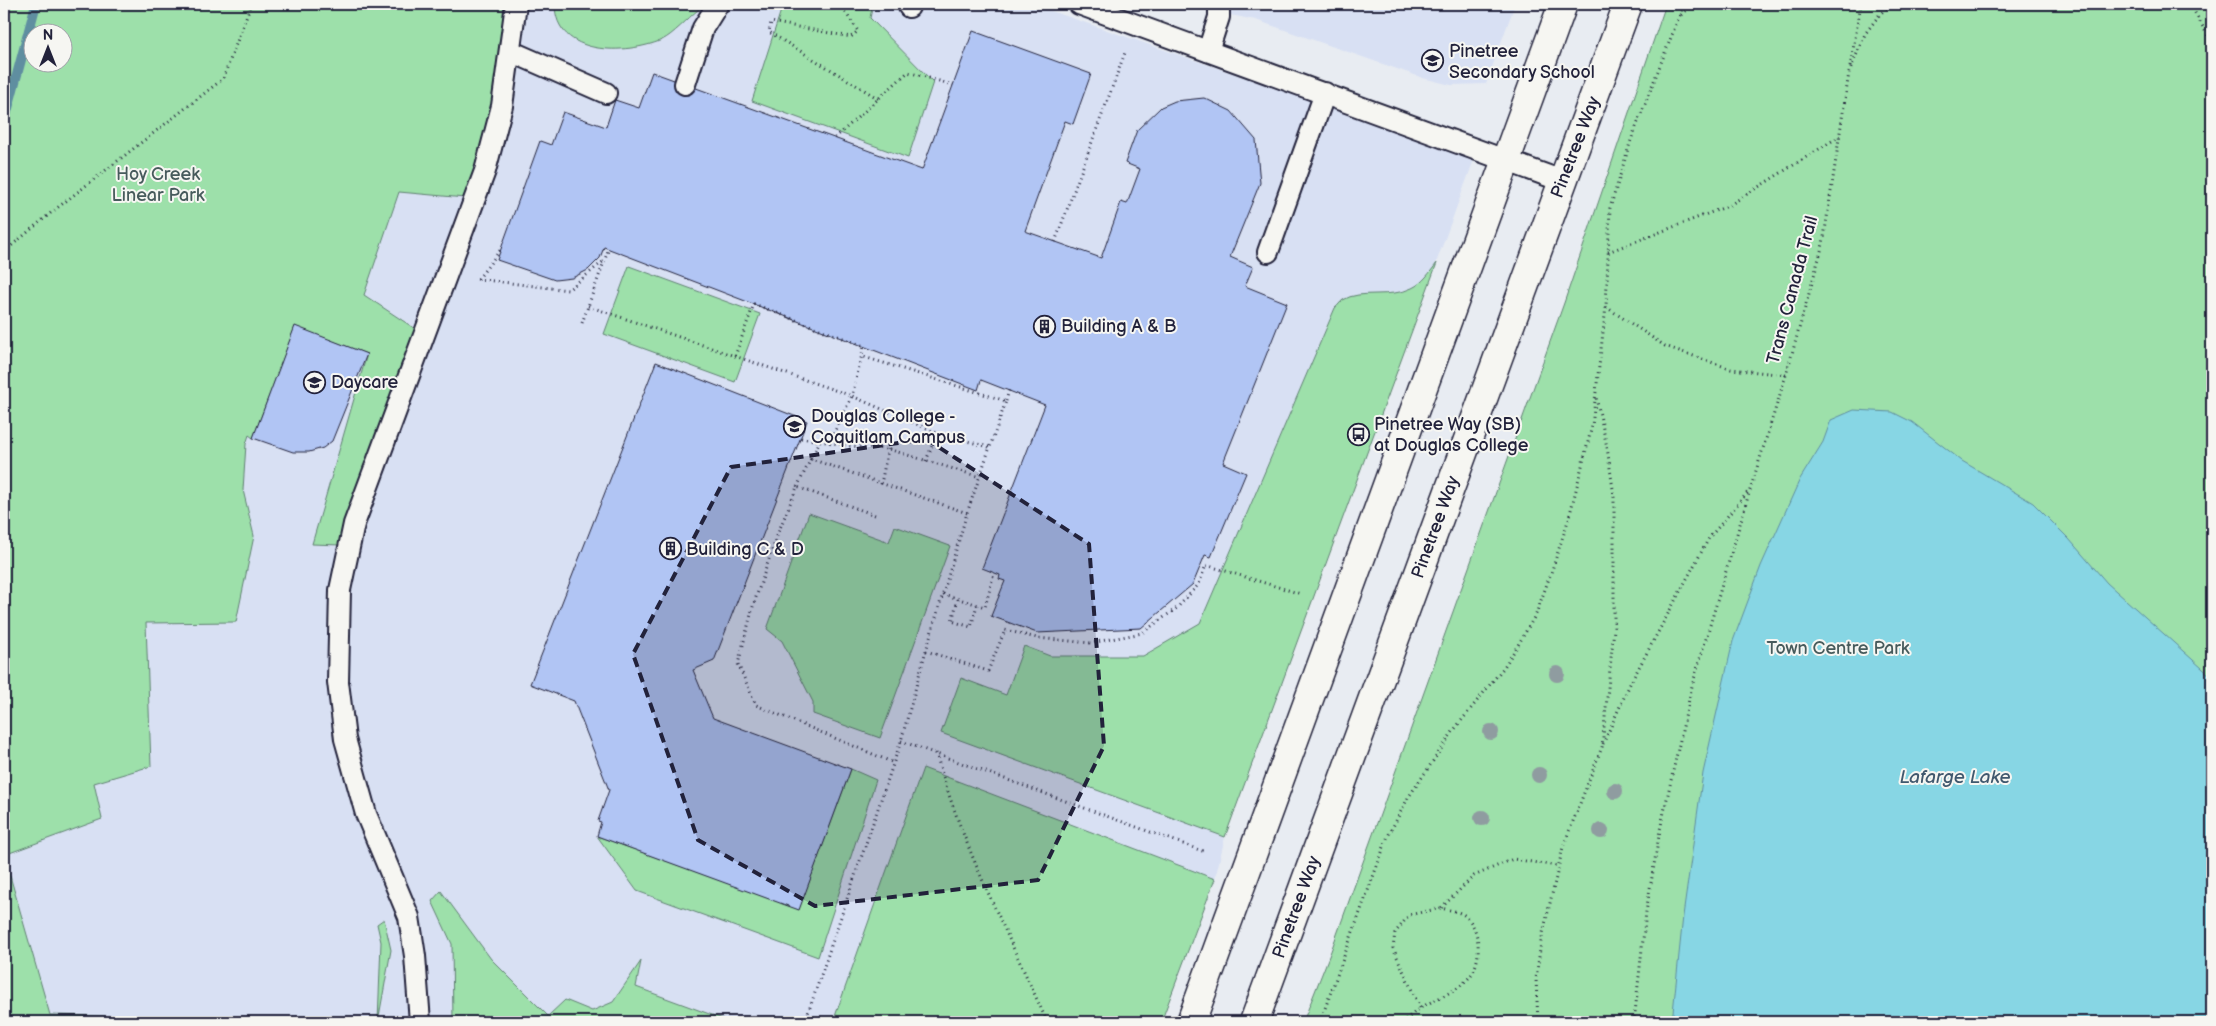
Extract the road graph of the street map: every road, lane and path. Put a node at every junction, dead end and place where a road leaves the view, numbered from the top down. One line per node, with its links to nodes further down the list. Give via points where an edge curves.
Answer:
1 (251, 4): 32 (path, via 223,79)
2 (516, 4): 17 (lane)
3 (718, 4): 20 (lane, via 703,28)
4 (840, 4): 24 (path, via 858,31 852,36 771,22 769,32)
5 (1079, 4): 18 (lane)
6 (1219, 4): 18 (lane, via 1219,17)
7 (1563, 4): 27 (main road)
8 (1628, 4): 28 (main road, Pinetree Way)
9 (1684, 4): 14 (path)
10 (1694, 4): 14 (path)
11 (1861, 4): 19 (path)
12 (1891, 4): 19 (path, Trans Canada Trail, via 1865,34)
13 (2190, 4): 15 (path)
14 (1680, 16): 34 (path, via 1625,157 1610,208)
15 (2212, 43)
16 (1126, 49): 29 (path)
17 (510, 51): 23 (lane); 74 (lane, via 502,106 485,171 354,524 340,590 338,682 345,739 372,830 409,917)
18 (1208, 51): 22 (lane)
19 (1849, 73): 25 (path, Trans Canada Trail)
20 (685, 84)
21 (953, 85): 24 (path, via 908,72)
22 (1325, 92): 27 (lane); 33 (lane)
23 (606, 93)
24 (879, 99): 26 (path)
25 (1840, 136): 34 (path, via 1728,206); 41 (path, Trans Canada Trail, via 1823,244)
26 (835, 138)
27 (1506, 160): 28 (lane); 77 (main road)
28 (1562, 181): 78 (main road, Pinetree Way)
29 (1055, 242)
30 (609, 248): 35 (path)
31 (501, 249): 35 (path, via 477,279 568,290)
32 (4, 252)
33 (1268, 252)
34 (1608, 252): 37 (path)
35 (604, 261): 36 (path)
36 (588, 306): 38 (path); 39 (path)
37 (1606, 307): 41 (path, Trans Canada Trail, via 1665,346 1731,369); 43 (path)
38 (582, 322)
39 (736, 356): 40 (path, via 754,304 864,346); 44 (path)
40 (861, 356): 44 (path); 45 (path)
41 (1786, 375): 57 (path)
42 (1009, 390): 45 (path)
43 (1596, 394): 67 (path, via 1614,496 1614,628); 79 (path, via 1592,426 1573,501 1536,614 1504,667 1454,730 1408,798 1388,836)
44 (852, 396): 46 (path); 49 (path)
45 (1006, 401): 50 (path)
46 (937, 433): 50 (path); 53 (path)
47 (801, 438): 48 (path)
48 (820, 441): 49 (path); 52 (path)
49 (829, 443): 51 (path)
50 (989, 447): 54 (path)
51 (888, 449): 53 (path); 55 (path)
52 (811, 460): 55 (path); 56 (path)
53 (926, 461): 54 (path)
54 (980, 477): 58 (path)
55 (881, 484): 58 (path)
56 (797, 487): 59 (path); 69 (path, via 757,594 738,664 756,705)
57 (1750, 490): 67 (path, via 1709,538 1630,684); 82 (path, via 1692,686 1677,750 1646,912)
58 (968, 513): 61 (path)
59 (875, 515)
60 (994, 573): 64 (path, via 985,608)
61 (943, 594): 63 (path); 65 (path)
62 (1301, 594): 65 (path, via 1206,565 1199,584 1177,608 1142,633 1091,644 1037,638 1005,630 988,671)
63 (958, 599): 64 (path); 64 (path, via 952,621 972,627)
64 (977, 605)
65 (926, 651): 66 (path)
66 (901, 741): 68 (path); 69 (path)
67 (1602, 746): 71 (path)
68 (936, 753): 70 (path); 76 (path, via 948,796 978,874)
69 (894, 763): 75 (path)
70 (1205, 852)
71 (1557, 866): 72 (path, via 1513,859 1474,876); 81 (path, via 1536,979)
72 (1441, 908): 73 (path, via 1409,914 1395,933 1393,948); 73 (path, via 1464,915 1473,928 1479,950 1471,975 1462,984)
73 (1420, 1008): 80 (path)
74 (420, 1022)
75 (806, 1022)
76 (1047, 1022)
77 (1192, 1022)
78 (1254, 1022)
79 (1320, 1022)
80 (1401, 1022)
81 (1538, 1022)
82 (1634, 1022)

